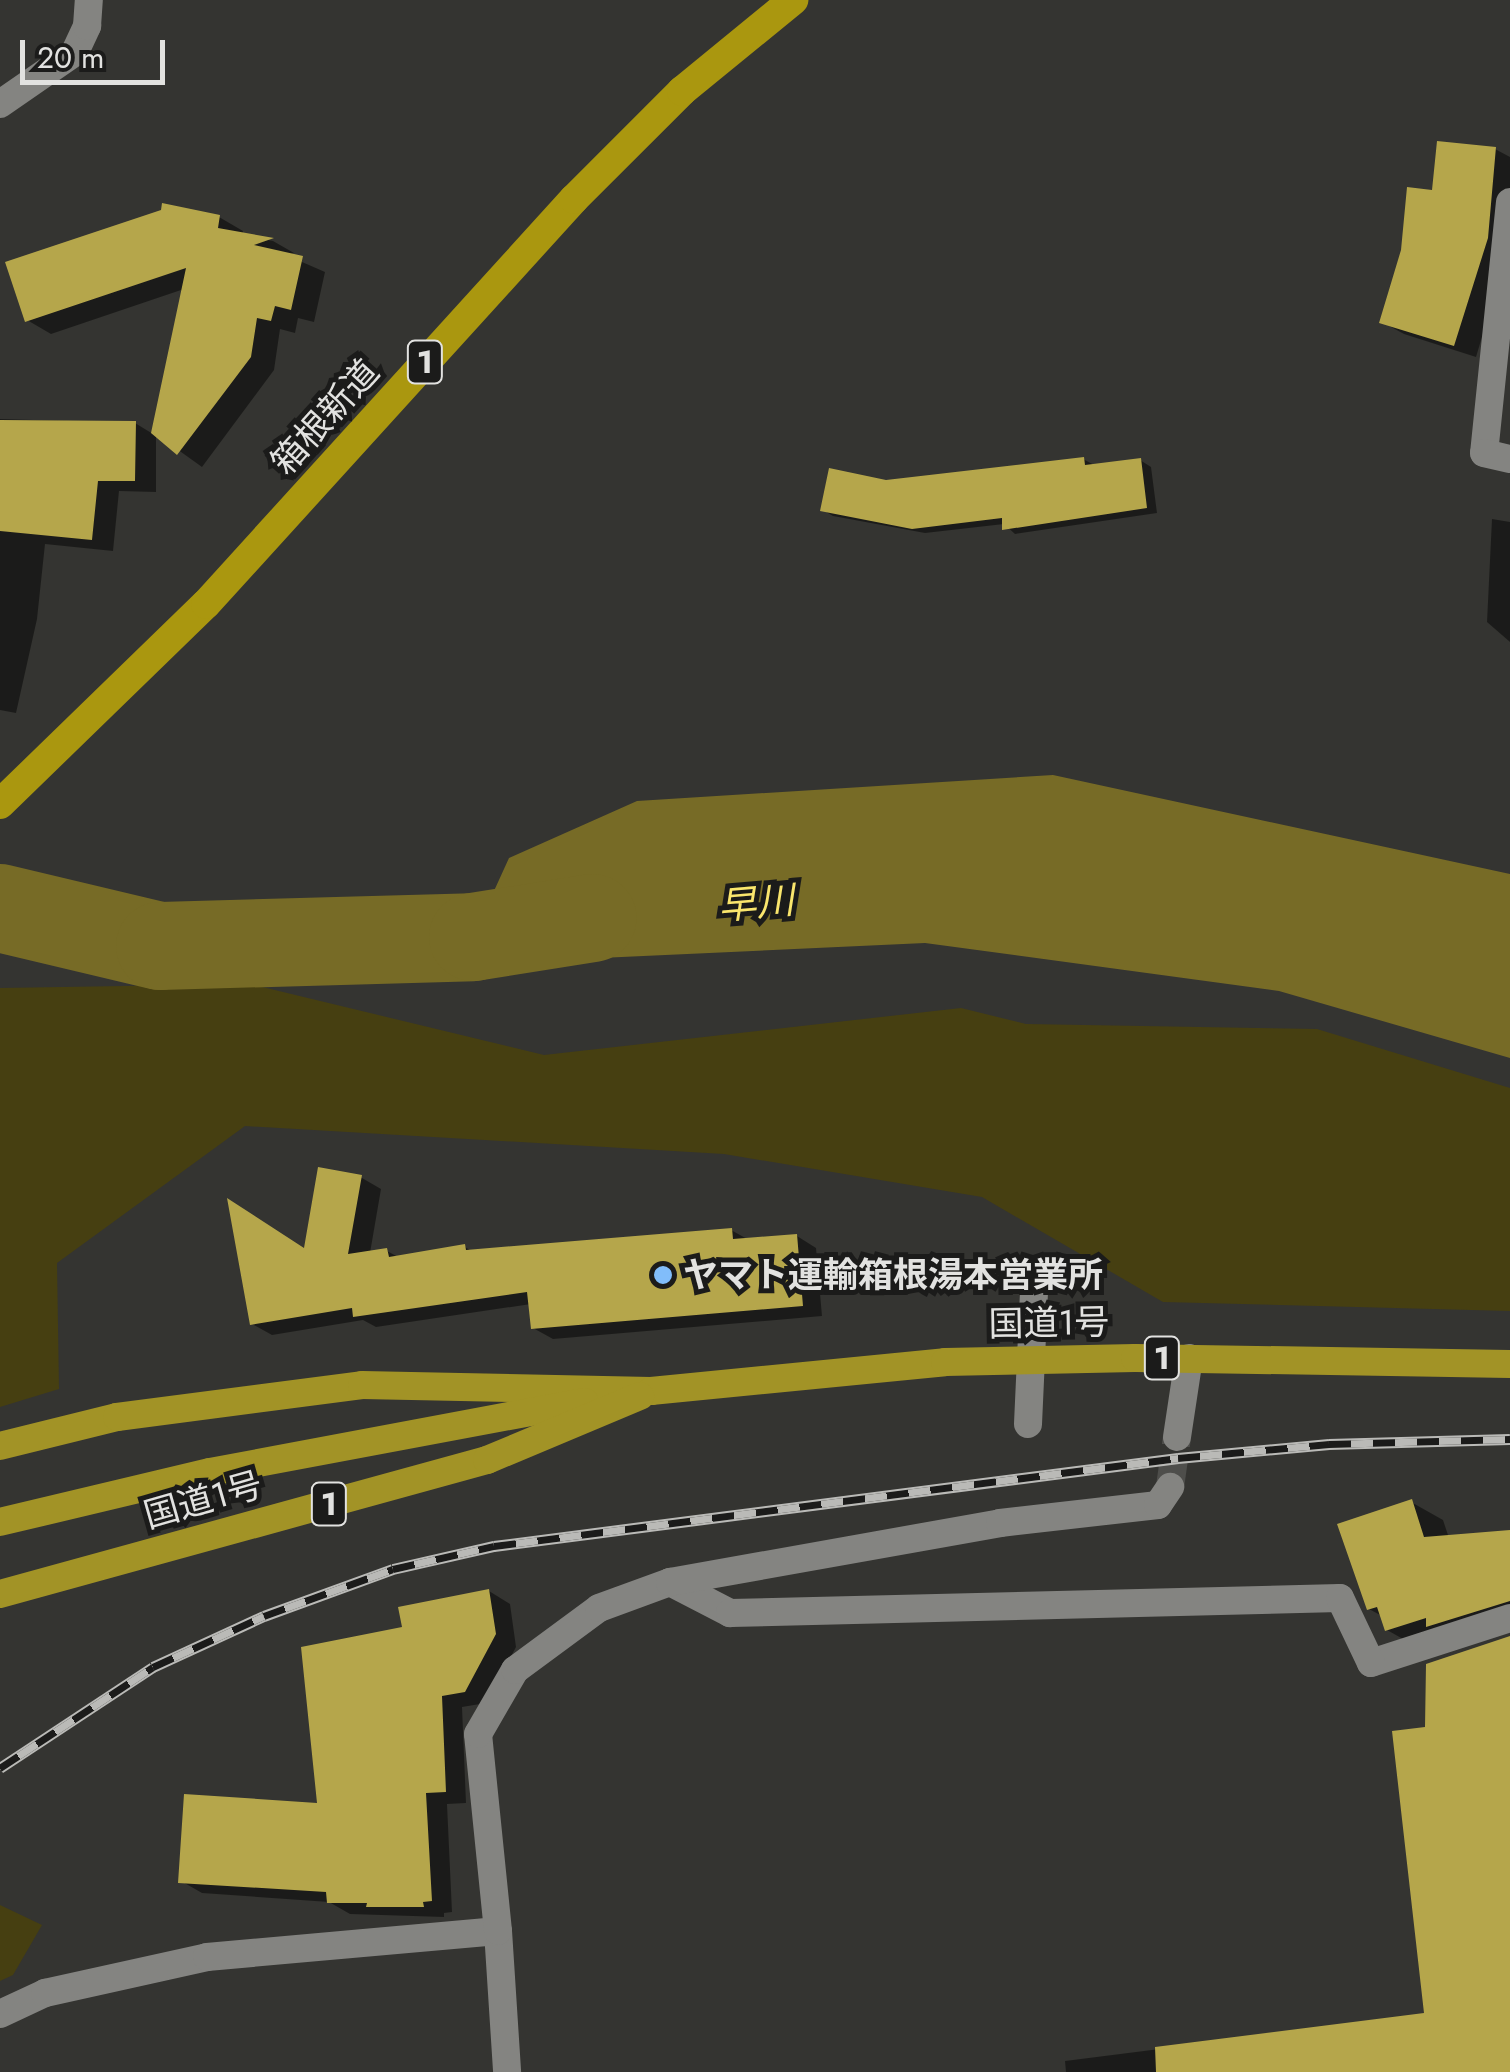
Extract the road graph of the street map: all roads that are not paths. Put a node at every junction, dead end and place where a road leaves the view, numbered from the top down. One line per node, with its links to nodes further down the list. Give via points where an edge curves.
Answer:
1 (89, 0): 3 (street, via 75,52)
2 (793, 0): 7 (highway, 箱根新道 / 1, via 682,91 574,199 206,604)
3 (0, 104)
4 (1510, 202): 5 (street)
5 (1506, 265): 6 (street, via 1484,453)
6 (1510, 458)
7 (0, 804)
8 (1034, 1292): 12 (street)
9 (1189, 1358): 10 (highway, 国道1号 / 1); 11 (highway, 国道1号 / 1, via 945,1362); 13 (street)
10 (1510, 1364)
11 (650, 1392): 14 (highway, 国道1号 / 1, via 362,1385 117,1417); 16 (highway, 1, via 412,1432); 18 (highway, 国道1号 / 1, via 487,1460)
12 (1028, 1424)
13 (1177, 1438)
14 (0, 1446)
15 (1170, 1486): 17 (street, via 1158,1505 1000,1522)
16 (0, 1522)
17 (670, 1582): 19 (street, via 730,1612 1340,1598 1371,1663); 20 (street, via 599,1608 515,1670 478,1734)
18 (0, 1594)
19 (1510, 1618)
20 (498, 1930): 21 (street, via 207,1957 45,1993); 22 (street)
21 (0, 2014)
22 (507, 2072)

